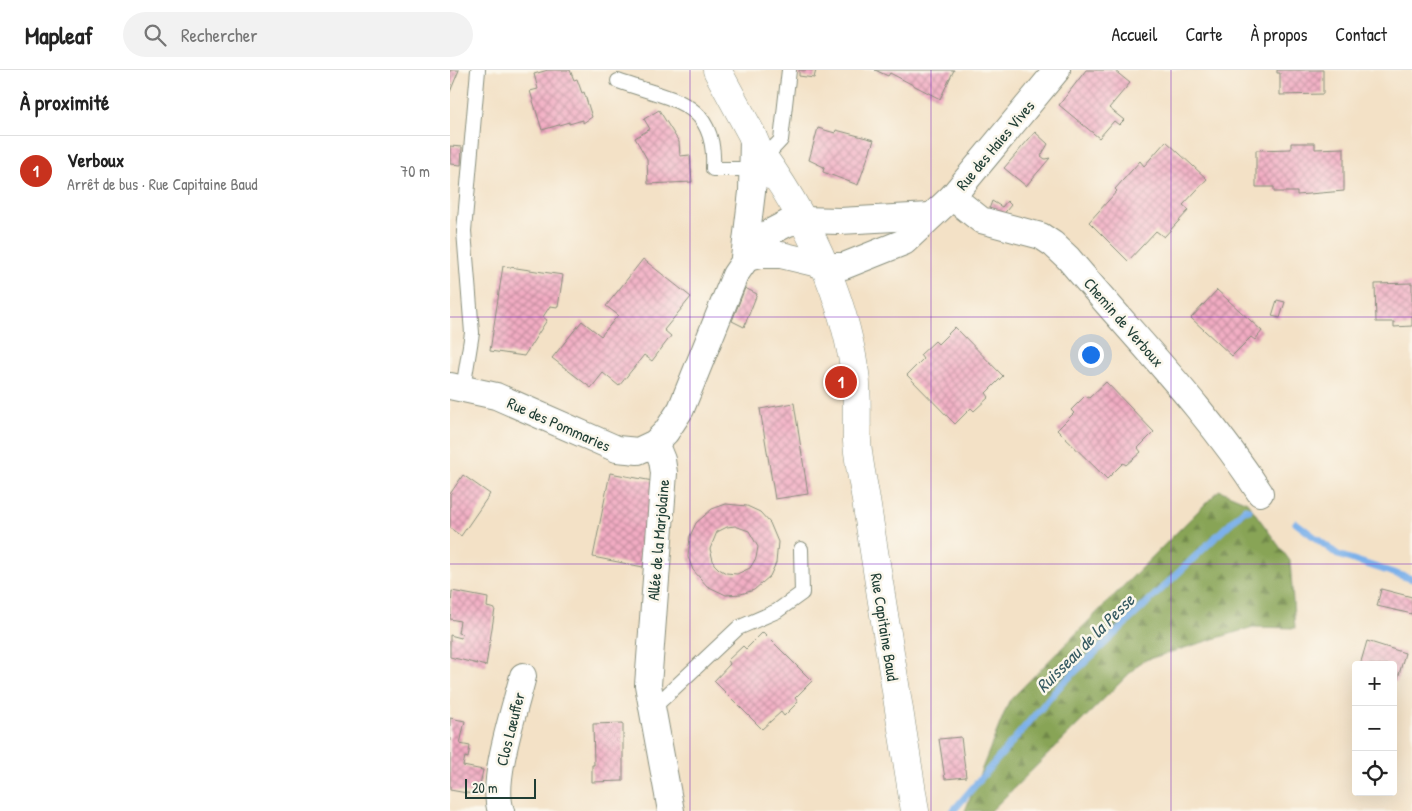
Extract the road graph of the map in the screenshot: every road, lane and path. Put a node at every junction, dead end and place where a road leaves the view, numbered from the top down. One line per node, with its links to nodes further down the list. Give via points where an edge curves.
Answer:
1 (478, 70): 12 (lane, Rue des Pommaries, via 464,231 472,333)
2 (716, 70): 6 (main road, Rue Capitaine Baud)
3 (789, 70): 6 (lane, via 781,140)
4 (1057, 70): 7 (street, Rue des Haies Vives)
5 (618, 81): 6 (lane, via 683,104 698,113 706,122 714,150 713,169)
6 (756, 154): 9 (main road, Rue Capitaine Baud, via 789,194); 10 (street)
7 (952, 197): 8 (street, Rue des Haies Vives); 14 (street, Chemin de Verboux, via 981,220 1041,236 1068,258 1193,401 1233,451)
8 (930, 216): 9 (street); 11 (street, Rue des Haies Vives, via 904,242 844,266)
9 (796, 222): 10 (street, via 761,237); 11 (main road, Rue Capitaine Baud)
10 (744, 259): 11 (street, via 760,255 781,256); 13 (street, via 681,409)
11 (817, 264): 20 (main road, Rue Capitaine Baud, via 843,312 855,374 858,444)
12 (457, 387): 13 (street, Rue des Pommaries, via 496,396 617,449 638,451)
13 (656, 443): 17 (street, Allée de la Marjolaine, via 664,473 648,685)
14 (1260, 493)
15 (801, 549): 17 (lane, via 802,593 777,611 738,628)
16 (523, 676): 18 (street, Clos Laeuffer, via 499,775)
17 (652, 709): 19 (street, Allée de la Marjolaine)
18 (501, 811)
19 (671, 811)
20 (915, 811)

